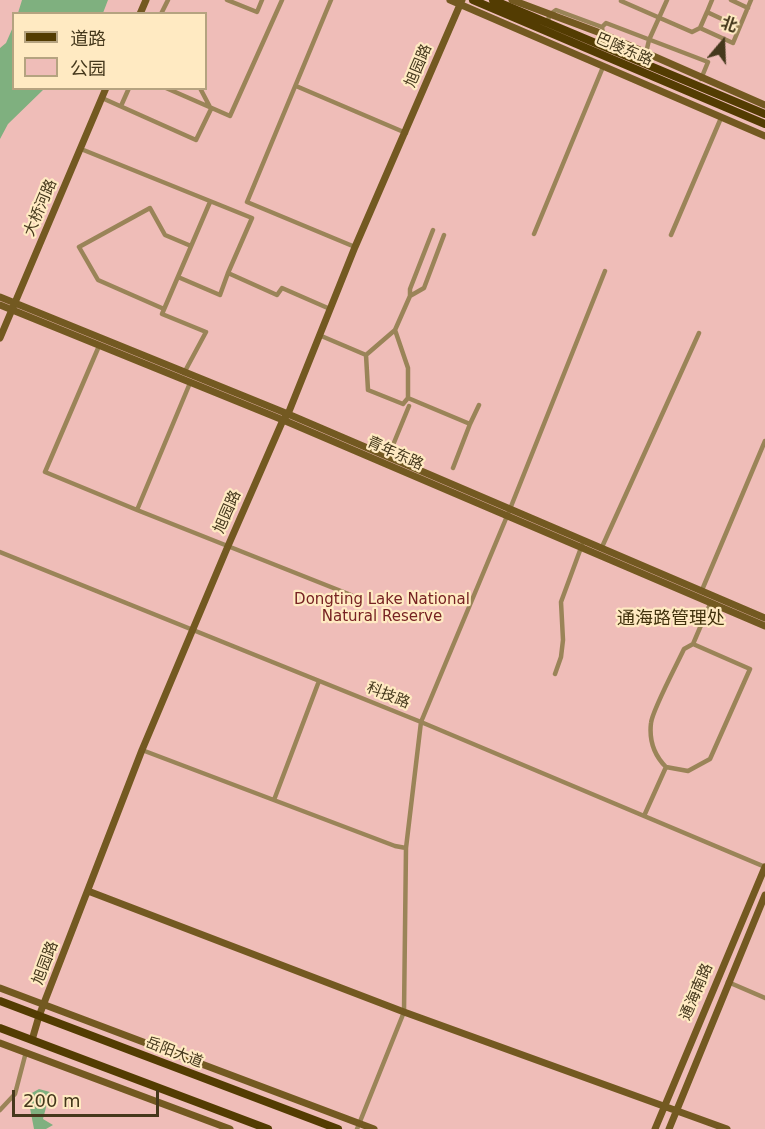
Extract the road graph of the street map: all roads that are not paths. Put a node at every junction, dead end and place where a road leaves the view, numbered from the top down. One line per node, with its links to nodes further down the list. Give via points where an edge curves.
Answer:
1 (227, 0): 2 (street, via 257,12)
2 (262, 0)
3 (282, 0): 34 (street, via 230,116)
4 (331, 0): 26 (street)
5 (450, 0): 14 (street)
6 (473, 0): 37 (main road, 巴陵东路)
7 (493, 0): 18 (main road, 巴陵东路)
8 (512, 0): 18 (street)
9 (667, 0): 17 (street)
10 (712, 0): 16 (street)
11 (731, 0): 15 (street)
12 (751, 0): 15 (street)
13 (621, 1): 17 (street)
14 (461, 2): 24 (street); 38 (street, 旭园路)
15 (748, 8): 19 (street)
16 (707, 12): 19 (street); 20 (street)
17 (658, 18): 20 (street, via 692,33); 22 (street)
18 (549, 19): 21 (street); 35 (main road, 巴陵东路)
19 (739, 27): 20 (street, via 733,43)
20 (700, 28)
21 (602, 31): 22 (street, via 606,23); 23 (street)
22 (649, 40): 23 (street); 25 (street, via 708,62)
23 (646, 53): 25 (street)
24 (603, 67): 36 (street); 43 (street)
25 (701, 79): 32 (street)
26 (296, 86): 38 (street); 49 (street, via 247,202)
27 (105, 90): 31 (street, 大桥河路)
28 (128, 90): 33 (street)
29 (170, 90): 34 (street)
30 (201, 90): 34 (street)
31 (102, 98): 33 (street); 40 (street, 大桥河路)
32 (765, 105)
33 (121, 106): 34 (street, via 196,140)
34 (211, 109)
35 (765, 114)
36 (722, 118): 39 (street); 45 (street)
37 (765, 124)
38 (406, 133): 49 (street, 旭园路)
39 (765, 136)
40 (81, 149): 41 (street); 54 (street, 大桥河路)
41 (210, 201): 48 (street); 51 (street, via 252,218)
42 (433, 230): 46 (street)
43 (534, 234)
44 (444, 235): 47 (street)
45 (671, 235)
46 (429, 240): 47 (street); 53 (street)
47 (440, 244): 53 (street, via 424,288)
48 (191, 246): 52 (street); 55 (street, via 165,235 150,208 79,247 98,280)
49 (355, 247): 56 (street, 旭园路)
50 (604, 271): 73 (street)
51 (228, 273): 52 (street, via 220,295); 56 (street, via 277,295 282,288)
52 (178, 278): 55 (street)
53 (410, 296): 57 (street)
54 (7, 304): 60 (street, 大桥河路); 61 (street, 青年东路); 63 (street, 青年东路)
55 (164, 309): 63 (street, via 162,314 206,332)
56 (330, 309): 59 (street, 旭园路)
57 (394, 330): 62 (street); 65 (street, via 408,368)
58 (699, 333): 78 (street)
59 (319, 335): 62 (street); 68 (street, 旭园路)
60 (0, 338)
61 (99, 346): 64 (street, 青年东路); 74 (street, via 45,472)
62 (366, 355): 66 (street, via 368,390)
63 (184, 373): 68 (street, 青年东路)
64 (190, 384): 68 (street, 青年东路); 74 (street)
65 (410, 398): 66 (street); 69 (street)
66 (406, 405): 71 (street)
67 (479, 405): 69 (street)
68 (286, 417): 73 (street, 青年东路); 75 (street, 青年东路); 77 (street, 旭园路)
69 (470, 424): 72 (street)
70 (765, 441): 81 (street)
71 (393, 445)
72 (453, 468)
73 (510, 509): 75 (street); 76 (street, 青年东路)
74 (137, 510): 77 (street)
75 (506, 517): 79 (street, 青年东路); 90 (street)
76 (584, 540): 78 (street, 青年东路); 79 (street)
77 (228, 546): 82 (street); 86 (street, 旭园路)
78 (602, 547): 81 (street, 青年东路)
79 (581, 548): 83 (street, 青年东路); 88 (street, via 561,602 563,640)
80 (0, 552): 86 (street, 科技路)
81 (702, 590): 83 (street, 青年东路)
82 (351, 595)
83 (712, 600): 84 (street, 青年东路); 85 (street, 青年东路); 87 (street)
84 (765, 618)
85 (765, 626)
86 (192, 630): 89 (street, 科技路); 91 (street, 旭园路)
87 (693, 644): 92 (street, via 684,649 650,722 652,745); 92 (street, via 750,669 710,759 688,771)
88 (555, 674)
89 (319, 681): 90 (street, 科技路); 93 (street)
90 (421, 722): 94 (street, 科技路); 95 (street)
91 (142, 750): 93 (street); 97 (street, 旭园路)
92 (666, 767): 94 (street)
93 (274, 800): 95 (street)
94 (644, 816): 96 (street, 科技路)
95 (406, 848): 104 (street)
96 (765, 867): 110 (street, 通海南路)
97 (88, 891): 103 (street, 旭园路); 104 (street)
98 (765, 895): 99 (street, 通海南路)
99 (728, 982): 101 (street); 112 (street, 通海南路)
100 (0, 988): 103 (street)
101 (765, 998)
102 (0, 1001): 105 (main road, 岳阳大道)
103 (43, 1005): 105 (street, 旭园路); 113 (street)
104 (404, 1012): 110 (street); 113 (street)
105 (39, 1016): 107 (street, 旭园路); 116 (main road, 岳阳大道)
106 (0, 1028): 107 (main road)
107 (32, 1040): 115 (main road)
108 (0, 1043): 109 (street)
109 (26, 1052): 111 (street, via 15,1094); 114 (street)
110 (664, 1106): 112 (street); 118 (street, 通海南路)
111 (0, 1110)
112 (677, 1111): 119 (street, 通海南路); 120 (street)
113 (358, 1126): 117 (street)
114 (230, 1129)
115 (268, 1129)
116 (338, 1129)
117 (374, 1129)
118 (655, 1129)
119 (669, 1129)
120 (727, 1129)

